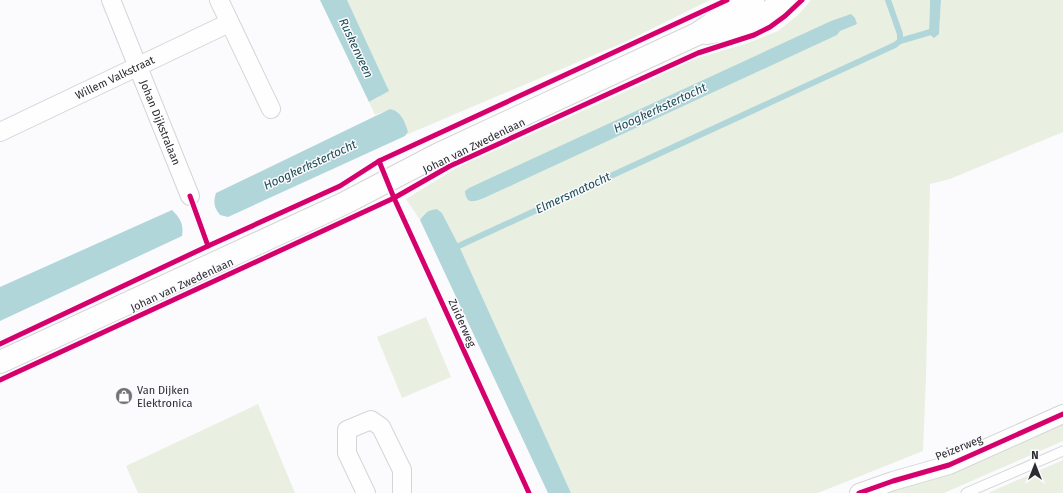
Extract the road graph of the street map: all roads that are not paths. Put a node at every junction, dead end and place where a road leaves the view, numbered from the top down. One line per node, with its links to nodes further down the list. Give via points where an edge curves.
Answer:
1 (111, 0): 7 (street, Johan Dijkstralaan)
2 (219, 0): 5 (street)
3 (753, 0): 6 (main road, Johan van Zwedenlaan)
4 (784, 0): 6 (main road, Johan van Zwedenlaan, via 757,20 721,32)
5 (230, 23): 7 (street, Willem Valkstraat); 8 (street)
6 (697, 34): 11 (main road, Johan van Zwedenlaan, via 437,155 343,204)
7 (137, 67): 9 (street, Willem Valkstraat); 10 (street, Johan Dijkstralaan)
8 (271, 109)
9 (0, 132)
10 (190, 196)
11 (0, 362)
12 (1063, 414): 16 (street, Peizerweg, via 949,465)
13 (1063, 451): 17 (lane)
14 (366, 493): 15 (street, via 347,453 347,430 371,420 380,427 402,470)
15 (402, 493)
16 (859, 493)
17 (966, 493)

